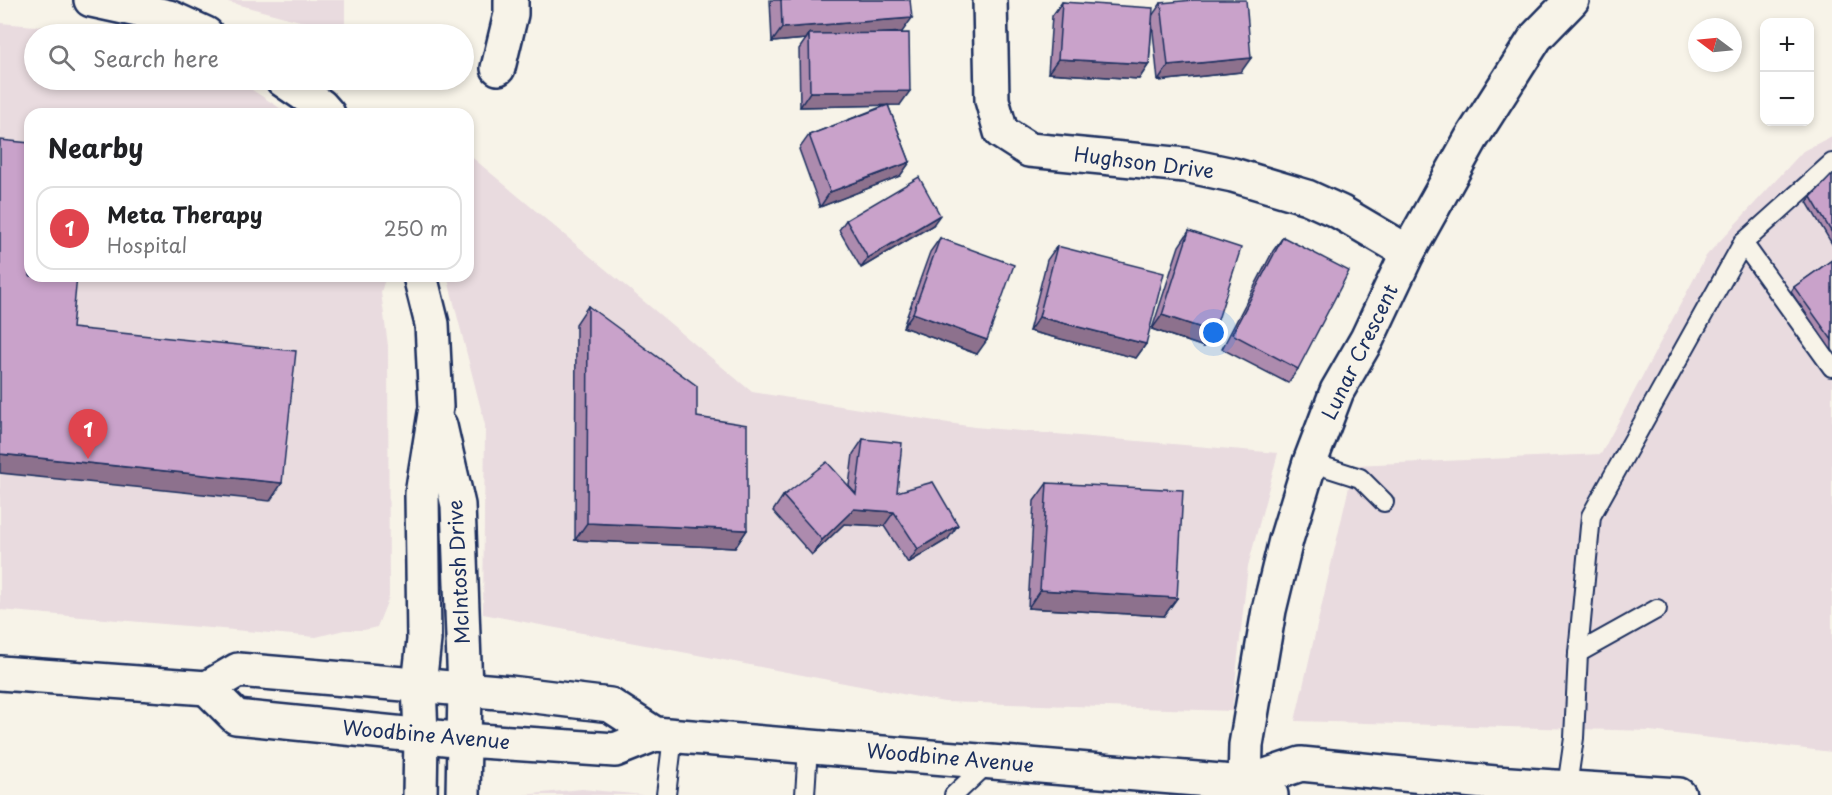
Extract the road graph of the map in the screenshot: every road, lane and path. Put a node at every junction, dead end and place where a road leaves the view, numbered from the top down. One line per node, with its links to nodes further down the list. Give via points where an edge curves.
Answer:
1 (91, 0): 5 (street)
2 (511, 0): 6 (street)
3 (990, 0): 11 (street, Hughson Drive, via 992,100 1001,132 1029,150 1185,165 1233,175 1307,197)
4 (1572, 0): 11 (street, Lunar Crescent, via 1536,37 1471,140)
5 (184, 24)
6 (498, 68)
7 (298, 90): 8 (street)
8 (323, 108)
9 (1832, 163): 10 (lane)
10 (1743, 243): 13 (lane); 18 (lane, via 1591,516)
11 (1408, 252): 15 (street, Lunar Crescent, via 1367,339 1337,391)
12 (422, 282): 14 (street, McIntosh Drive, via 432,324)
13 (1832, 367)
14 (436, 407): 20 (street, McIntosh Drive, via 422,494 424,640); 22 (street, McIntosh Drive, via 458,505)
15 (1310, 462): 16 (lane, via 1360,478); 28 (street, Lunar Crescent, via 1269,610 1246,745)
16 (1383, 502)
17 (1657, 609): 18 (lane)
18 (1578, 653): 29 (lane)
19 (0, 673): 21 (street)
20 (419, 685): 21 (street, Woodbine Avenue, via 238,670); 22 (street, Woodbine Avenue); 23 (street, McIntosh Drive)
21 (207, 688): 23 (street, Woodbine Avenue, via 236,717)
22 (465, 689): 24 (street, Woodbine Avenue, via 610,705); 25 (street, McIntosh Drive)
23 (421, 735): 25 (street, Woodbine Avenue); 30 (street, McIntosh Drive)
24 (664, 735): 25 (street, Woodbine Avenue, via 615,750); 26 (street, Woodbine Avenue); 32 (lane)
25 (465, 740): 31 (street, McIntosh Drive)
26 (808, 747): 27 (street, Woodbine Avenue); 33 (lane)
27 (988, 762): 28 (street, Woodbine Avenue); 34 (lane)
28 (1258, 789): 29 (street, Woodbine Avenue, via 1301,764)
29 (1567, 791): 35 (street, Woodbine Avenue)
30 (420, 795)
31 (463, 795)
32 (666, 795)
33 (805, 795)
34 (954, 795)
35 (1679, 795)

